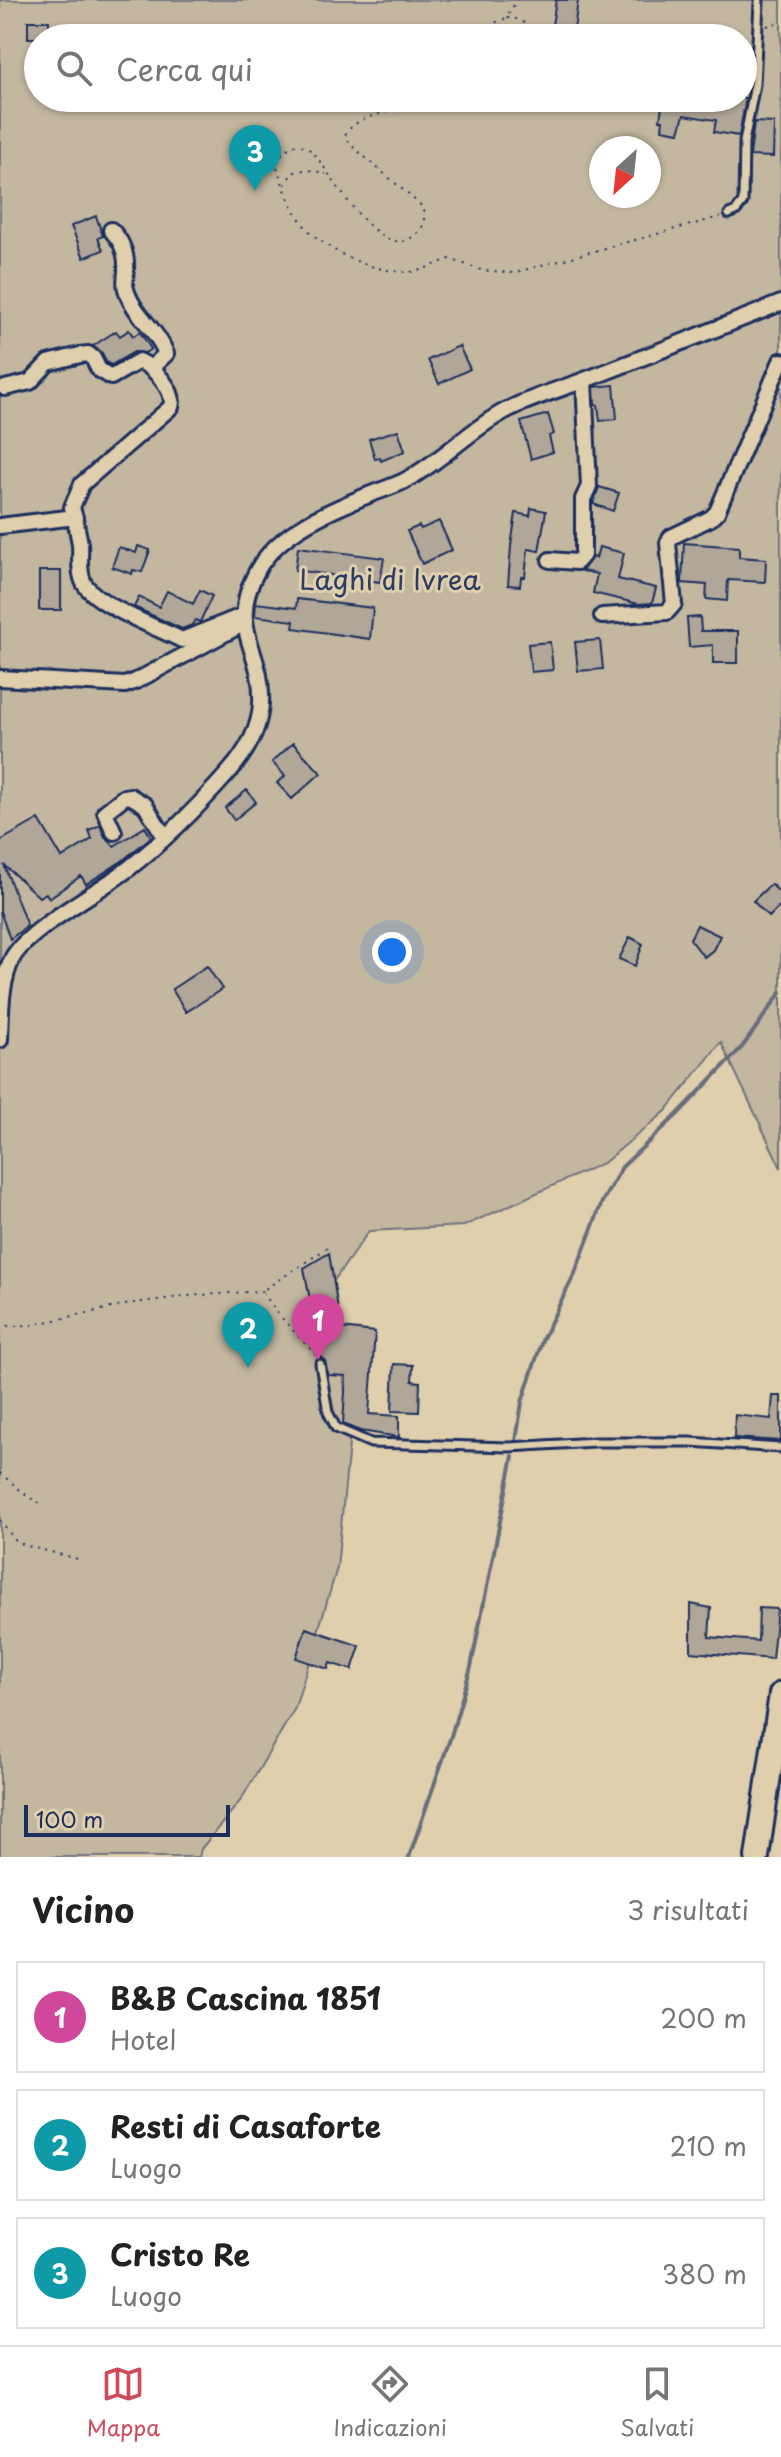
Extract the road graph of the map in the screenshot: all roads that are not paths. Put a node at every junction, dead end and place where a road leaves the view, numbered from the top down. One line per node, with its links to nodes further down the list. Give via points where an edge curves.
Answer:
1 (759, 2): 2 (lane)
2 (757, 43)
3 (750, 112): 4 (lane, via 743,202)
4 (729, 214)
5 (111, 230): 8 (street, via 127,260 126,289 166,354)
6 (781, 303): 9 (street)
7 (781, 361): 14 (street, via 717,512 668,543 672,608)
8 (152, 367): 10 (street, via 139,361 111,377 88,354 80,355 48,363 30,382); 11 (street, via 172,395 171,407 82,484 72,507)
9 (584, 380): 13 (street, via 589,486 583,499 583,555 577,562); 15 (street, via 506,410 408,480 351,502 285,539 256,574)
10 (5, 388)
11 (75, 517): 12 (street); 15 (street, via 83,582 104,602 182,640)
12 (0, 526)
13 (550, 560)
14 (602, 616)
15 (244, 619): 16 (street, via 125,685); 18 (street, via 260,683 259,722 229,771)
16 (0, 678)
17 (114, 832): 18 (street, via 105,812 130,796 145,805)
18 (165, 837): 19 (street, via 21,947 4,981)
19 (0, 1040)
20 (320, 1364): 21 (lane, via 336,1428 371,1443 509,1447 690,1442)
21 (781, 1448)
22 (781, 1694): 23 (main road)
23 (757, 1857)

